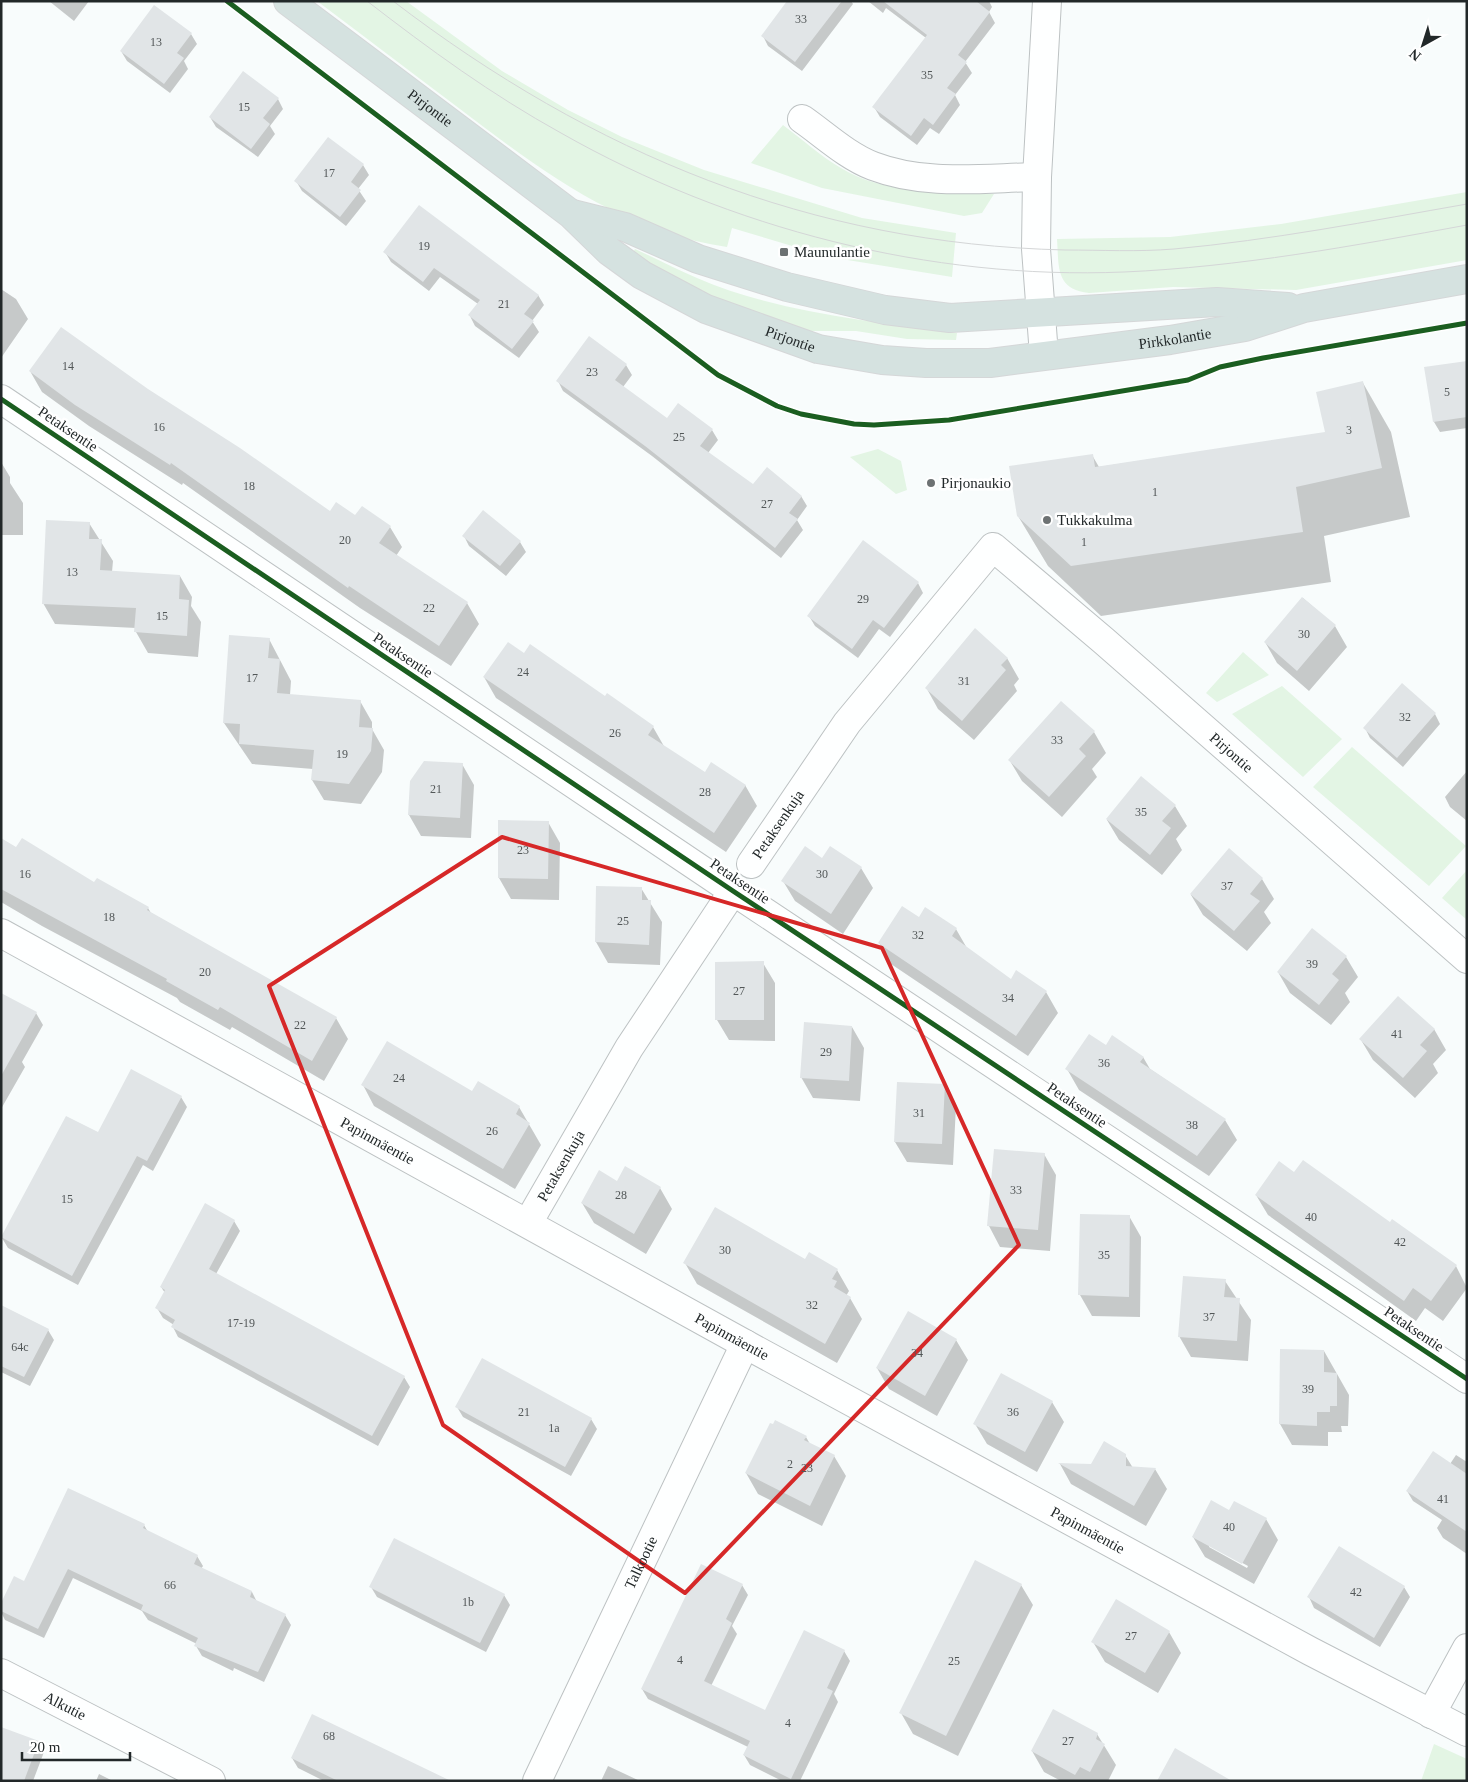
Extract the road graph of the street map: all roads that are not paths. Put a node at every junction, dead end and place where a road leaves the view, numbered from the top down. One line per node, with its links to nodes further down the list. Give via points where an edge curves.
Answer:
1 (288, 1): 5 (main road, Pirjontie)
2 (1047, 1): 4 (street)
3 (802, 119): 4 (street, via 851,155 901,174 932,179)
4 (1037, 177): 8 (street, via 1036,249)
5 (571, 214): 8 (main road, Pirjontie, via 625,227 698,259 770,282 876,308 950,318); 9 (main road, Pirjontie, via 609,251 670,291 706,309 810,347 882,360 926,363 990,363)
6 (1467, 279): 7 (main road, Pirkkolantie)
7 (1304, 308): 8 (main road, Pirkkolantie, via 1217,302); 9 (main road, Pirkkolantie, via 1245,327 1170,340)
8 (1040, 313): 9 (street)
9 (1044, 355)
10 (1, 399): 13 (street, Petaksentie)
11 (993, 547): 12 (street, Petaksenkuja, via 847,723); 15 (street, Pirjontie)
12 (751, 864)
13 (733, 891): 16 (street, Petaksenkuja, via 629,1048); 18 (street, Petaksentie)
14 (1, 934): 16 (street, Papinmäentie)
15 (1467, 959)
16 (528, 1223): 17 (street, Papinmäentie)
17 (745, 1344): 21 (street, Papinmäentie); 24 (street, Talkootie)
18 (1467, 1379)
19 (1467, 1648): 21 (street)
20 (1, 1673): 23 (street, Alkutie)
21 (1430, 1714): 22 (street, Papinmäentie)
22 (1467, 1732)
23 (211, 1781)
24 (537, 1781)

